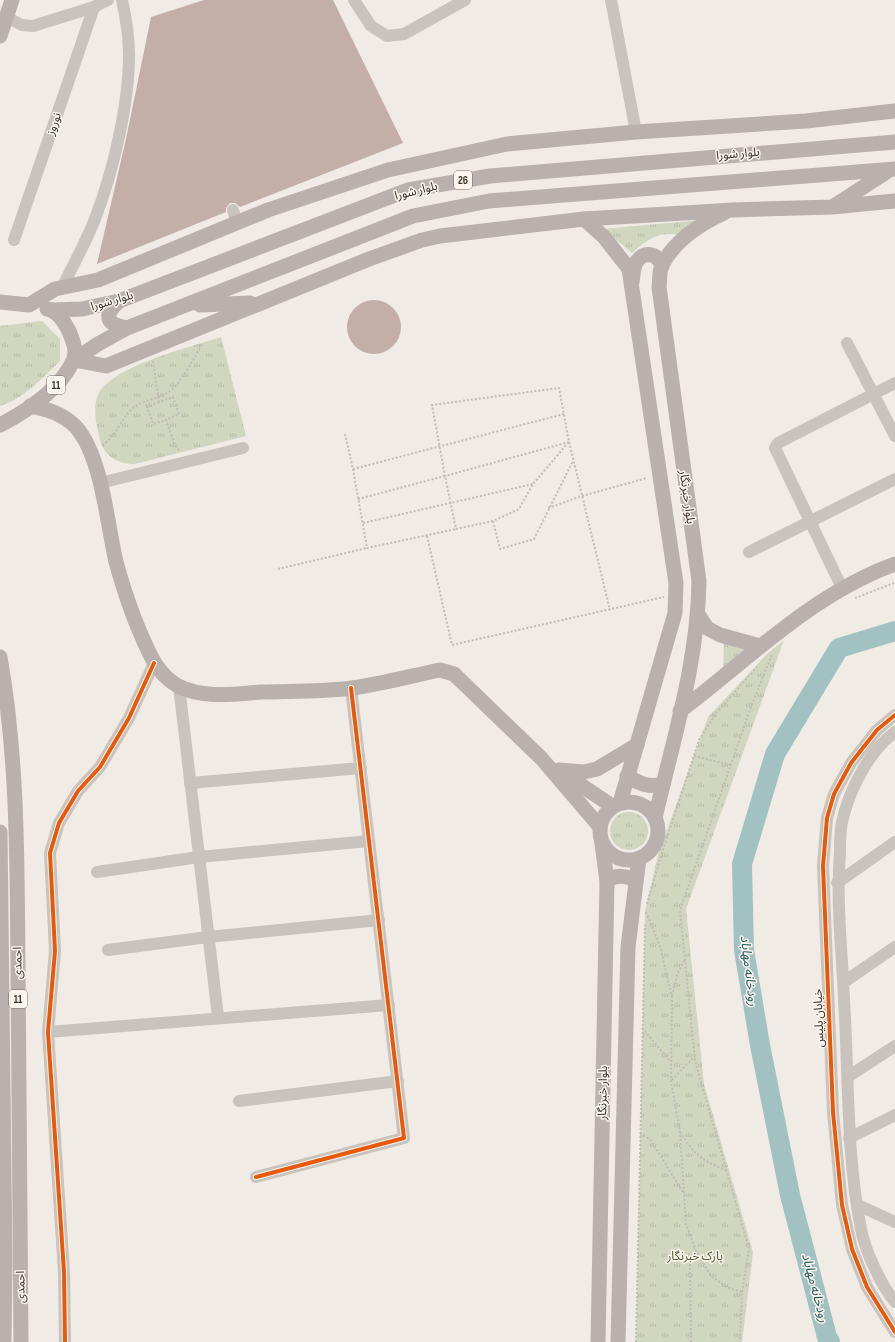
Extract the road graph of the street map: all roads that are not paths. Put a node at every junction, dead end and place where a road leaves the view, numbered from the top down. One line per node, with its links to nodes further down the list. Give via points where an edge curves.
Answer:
1 (12, 0): 8 (main road)
2 (108, 0): 7 (street)
3 (122, 0): 20 (street, via 127,23 129,55 122,116 112,165 94,220)
4 (354, 0): 5 (street, via 371,26 387,36 404,34)
5 (465, 0)
6 (611, 0): 11 (street)
7 (94, 7): 8 (street, via 33,26 22,25); 18 (street, نوروز)
8 (6, 17): 9 (main road)
9 (0, 36)
10 (895, 111): 11 (main road, via 806,121)
11 (636, 132): 20 (main road, via 507,144 388,170 268,210 235,216 98,280)
12 (895, 142): 22 (main road, بلوار شورا / 26, via 490,176 408,190)
13 (893, 169): 15 (main road); 26 (main road, بلوار شورا / 26, via 489,201 413,216)
14 (895, 201): 15 (main road)
15 (832, 207): 16 (main road)
16 (733, 210): 17 (main road); 19 (main road, بلوار خبرنگار, via 708,220 688,234)
17 (584, 219): 21 (main road, بلوار خبرنگار, via 604,237 629,269); 24 (main road, via 479,230 422,240)
18 (14, 240)
19 (662, 266): 21 (main road, via 657,256 643,256 636,263); 44 (main road, بلوار خبرنگار, via 660,304 699,581)
20 (62, 288): 25 (main road)
21 (632, 288): 53 (main road, بلوار خبرنگار, via 676,583 673,620)
22 (119, 301): 28 (main road, بلوار شورا / 26, via 82,309); 29 (main road, via 110,308 108,315 116,326)
23 (0, 302): 25 (main road)
24 (260, 302): 26 (main road); 31 (main road, via 106,366)
25 (29, 305): 27 (main road); 28 (main road, بلوار شورا)
26 (187, 305): 29 (main road, بلوار شورا / 26)
27 (0, 307)
28 (51, 310): 31 (main road, via 65,323 74,342)
29 (126, 328): 31 (main road, بلوار شورا / 26)
30 (847, 343): 33 (street)
31 (74, 360): 34 (main road, 11, via 56,385)
32 (895, 383): 33 (street)
33 (874, 394): 36 (street); 40 (street, via 778,443 776,448)
34 (30, 406): 35 (main road, 11); 39 (main road, via 53,411 75,427 84,438)
35 (0, 424)
36 (895, 436)
37 (242, 448): 39 (street)
38 (895, 479): 40 (street)
39 (100, 483): 47 (main road, via 117,563 140,631)
40 (810, 522): 41 (street); 43 (street)
41 (749, 552)
42 (895, 564): 43 (main road, via 867,574)
43 (847, 594): 45 (main road, via 793,620)
44 (699, 616): 45 (main road, via 707,628); 50 (main road, بلوار خبرنگار)
45 (767, 653): 50 (main road)
46 (0, 657): 97 (main road, احمدی / 11, via 13,763 16,848)
47 (154, 663): 48 (main road, via 164,676); 82 (street, via 129,718 105,760 78,791 59,823 50,853 55,951)
48 (179, 686): 49 (main road, via 209,695); 58 (street)
49 (351, 688): 54 (main road, via 440,670 454,674); 55 (street)
50 (680, 711): 59 (main road, بلوار خبرنگار)
51 (895, 715): 62 (street, خیابان پلیس, via 877,730 851,763 834,794)
52 (895, 732): 63 (street, via 866,765 854,787)
53 (637, 745): 56 (main road, via 597,769 584,772); 57 (main road, بلوار خبرنگار)
54 (542, 760): 56 (main road); 64 (main road)
55 (361, 768): 58 (street); 66 (street)
56 (558, 770): 60 (main road)
57 (628, 776): 59 (main road, via 645,785); 60 (main road, بلوار خبرنگار)
58 (190, 783): 69 (street)
59 (663, 784): 61 (main road, بلوار خبرنگار)
60 (616, 805): 61 (main road, via 636,802 647,808); 64 (main road, via 606,812)
61 (655, 818): 70 (main road, via 658,826 656,842)
62 (827, 818): 63 (street); 95 (street, خیابان پلیس, via 823,866 833,1112 842,1205 852,1249 866,1287)
63 (842, 822): 74 (street)
64 (600, 827): 68 (main road)
65 (0, 832): 88 (main road, احمدی / 11)
66 (369, 841): 69 (street); 75 (street)
67 (895, 842): 74 (street)
68 (602, 844): 70 (main road, via 621,859); 73 (main road, بلوار خبرنگار)
69 (199, 857): 71 (street); 76 (street)
70 (639, 858): 72 (main road, بلوار خبرنگار)
71 (97, 872)
72 (636, 880): 73 (main road, via 620,876); 100 (main road, بلوار خبرنگار, via 628,947)
73 (607, 881): 99 (main road, بلوار خبرنگار)
74 (837, 883): 79 (street)
75 (379, 920): 76 (street); 80 (street)
76 (208, 937): 78 (street); 81 (street)
77 (895, 947): 79 (street)
78 (108, 950)
79 (844, 982): 84 (street)
80 (389, 1005): 81 (street); 85 (street)
81 (218, 1017): 82 (street)
82 (48, 1032): 98 (street, via 64,1272)
83 (895, 1046): 84 (street)
84 (848, 1076): 89 (street)
85 (398, 1081): 86 (street); 90 (street, via 404,1138)
86 (239, 1101)
87 (895, 1115): 89 (street)
88 (2, 1136): 93 (main road, احمدی / 11)
89 (849, 1138): 91 (street)
90 (256, 1177)
91 (858, 1205): 92 (street); 94 (street, via 861,1230 874,1267)
92 (895, 1222)
93 (3, 1264): 96 (main road, احمدی / 11)
94 (895, 1302)
95 (895, 1332)
96 (4, 1342)
97 (21, 1342)
98 (65, 1342)
99 (598, 1342)
100 (618, 1342)

